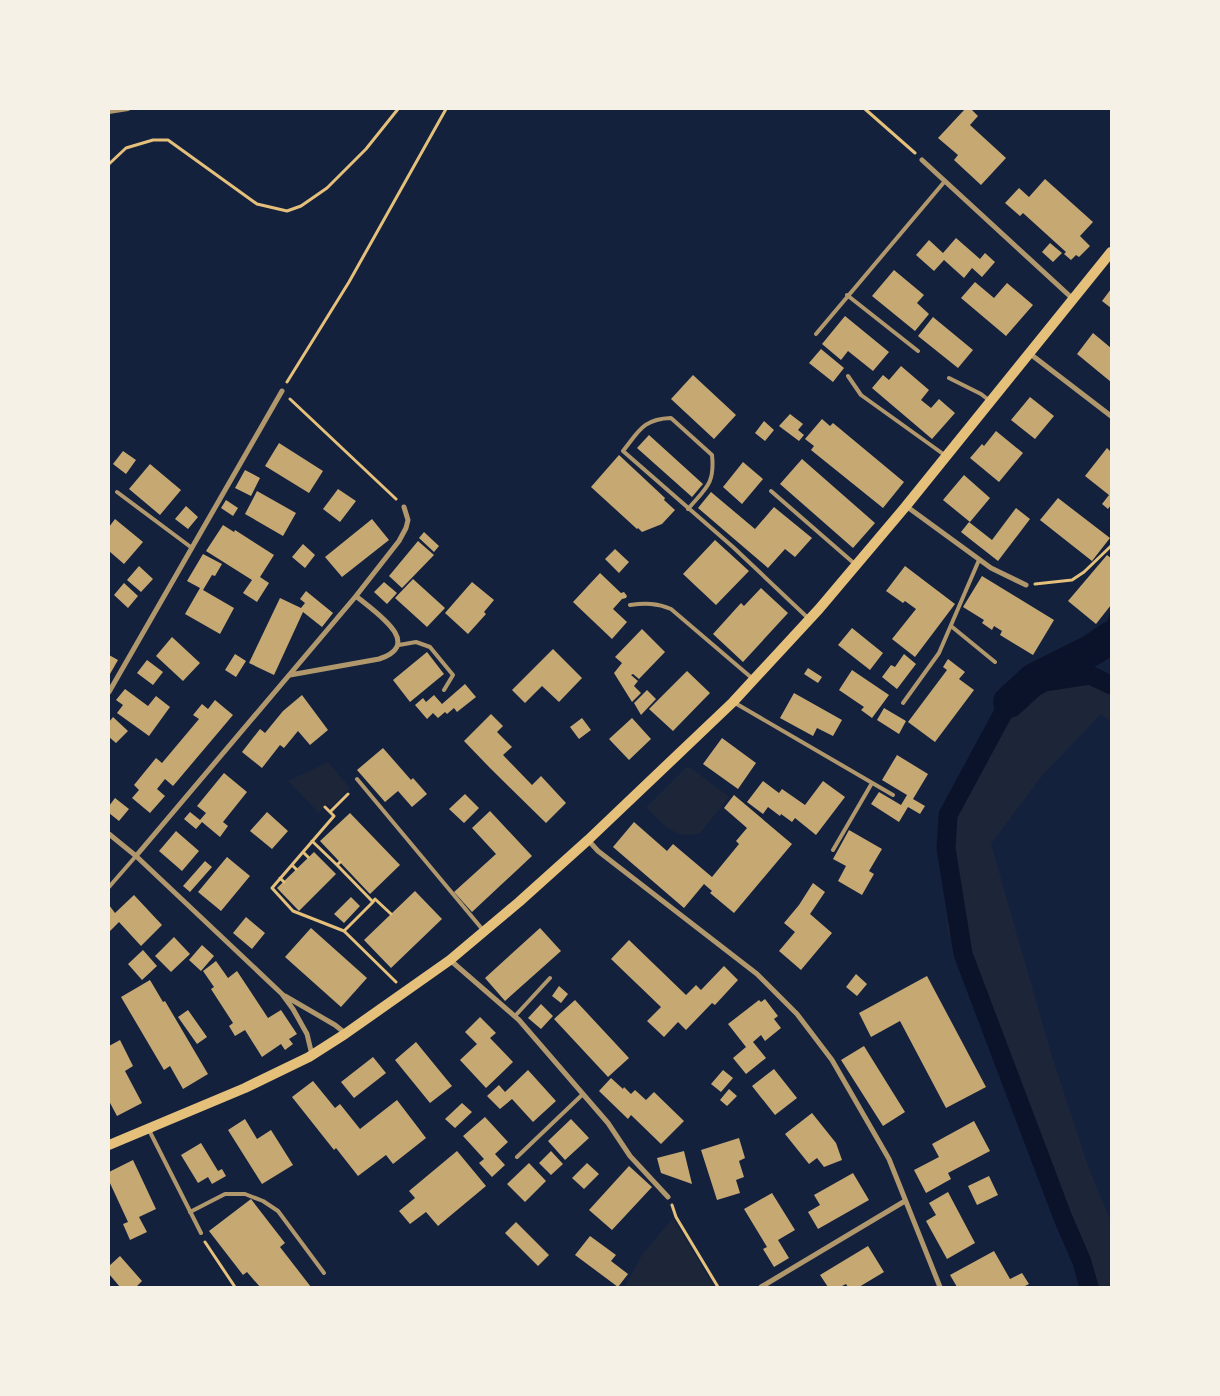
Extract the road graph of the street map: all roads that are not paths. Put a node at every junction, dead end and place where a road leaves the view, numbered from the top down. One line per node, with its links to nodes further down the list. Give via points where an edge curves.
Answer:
1 (128, 109): 2 (lane)
2 (109, 112)
3 (922, 160): 4 (street)
4 (945, 181): 6 (lane); 7 (street)
5 (1111, 252): 7 (main road)
6 (847, 294): 8 (lane); 9 (lane)
7 (1073, 299): 10 (main road)
8 (816, 334)
9 (918, 352)
10 (1029, 353): 14 (main road); 15 (street)
11 (848, 376): 16 (lane, via 861,395)
12 (949, 378): 14 (lane)
13 (282, 391): 22 (street)
14 (990, 401): 16 (main road)
15 (1111, 416)
16 (946, 456): 19 (main road)
17 (771, 491): 24 (lane)
18 (117, 492): 22 (lane)
19 (906, 506): 23 (street); 24 (main road)
20 (404, 507): 26 (street, via 408,520 399,541)
21 (688, 509): 21 (lane, via 623,451 645,424 671,418 712,455 710,484); 28 (lane)
22 (192, 548): 35 (street)
23 (979, 560): 25 (street); 29 (lane)
24 (856, 565): 28 (main road)
25 (1026, 585)
26 (356, 596): 30 (street, via 394,631); 32 (street)
27 (630, 604): 33 (lane, via 649,603 671,609)
28 (810, 620): 33 (main road)
29 (951, 626): 31 (lane); 37 (lane, via 940,653)
30 (399, 645): 32 (street, via 392,655 379,659); 34 (lane, via 416,642 430,646 452,675)
31 (995, 662)
32 (290, 675): 44 (street)
33 (754, 680): 36 (main road)
34 (444, 690)
35 (109, 692)
36 (733, 702): 39 (lane); 42 (main road)
37 (903, 703)
38 (357, 779): 46 (lane)
39 (872, 783): 40 (lane); 43 (lane)
40 (893, 795)
41 (109, 834): 44 (street)
42 (588, 840): 46 (main road); 58 (street, via 758,974 797,1014 832,1060 889,1159)
43 (832, 850)
44 (136, 856): 45 (lane); 49 (street)
45 (109, 887)
46 (484, 932): 47 (main road)
47 (450, 960): 50 (street); 51 (main road)
48 (550, 978): 50 (lane)
49 (282, 994): 51 (street); 52 (street, via 307,1034)
50 (515, 1016): 53 (street)
51 (345, 1034): 52 (main road)
52 (312, 1055): 54 (main road, via 246,1088)
53 (583, 1094): 56 (lane); 57 (street, via 630,1156)
54 (148, 1129): 55 (main road); 59 (lane)
55 (109, 1145)
56 (517, 1157)
57 (668, 1197)
58 (905, 1201): 62 (street); 63 (street)
59 (190, 1212): 60 (lane); 61 (lane, via 225,1194 245,1194 263,1201 278,1211)
60 (200, 1233)
61 (324, 1273)
62 (761, 1287)
63 (940, 1287)

